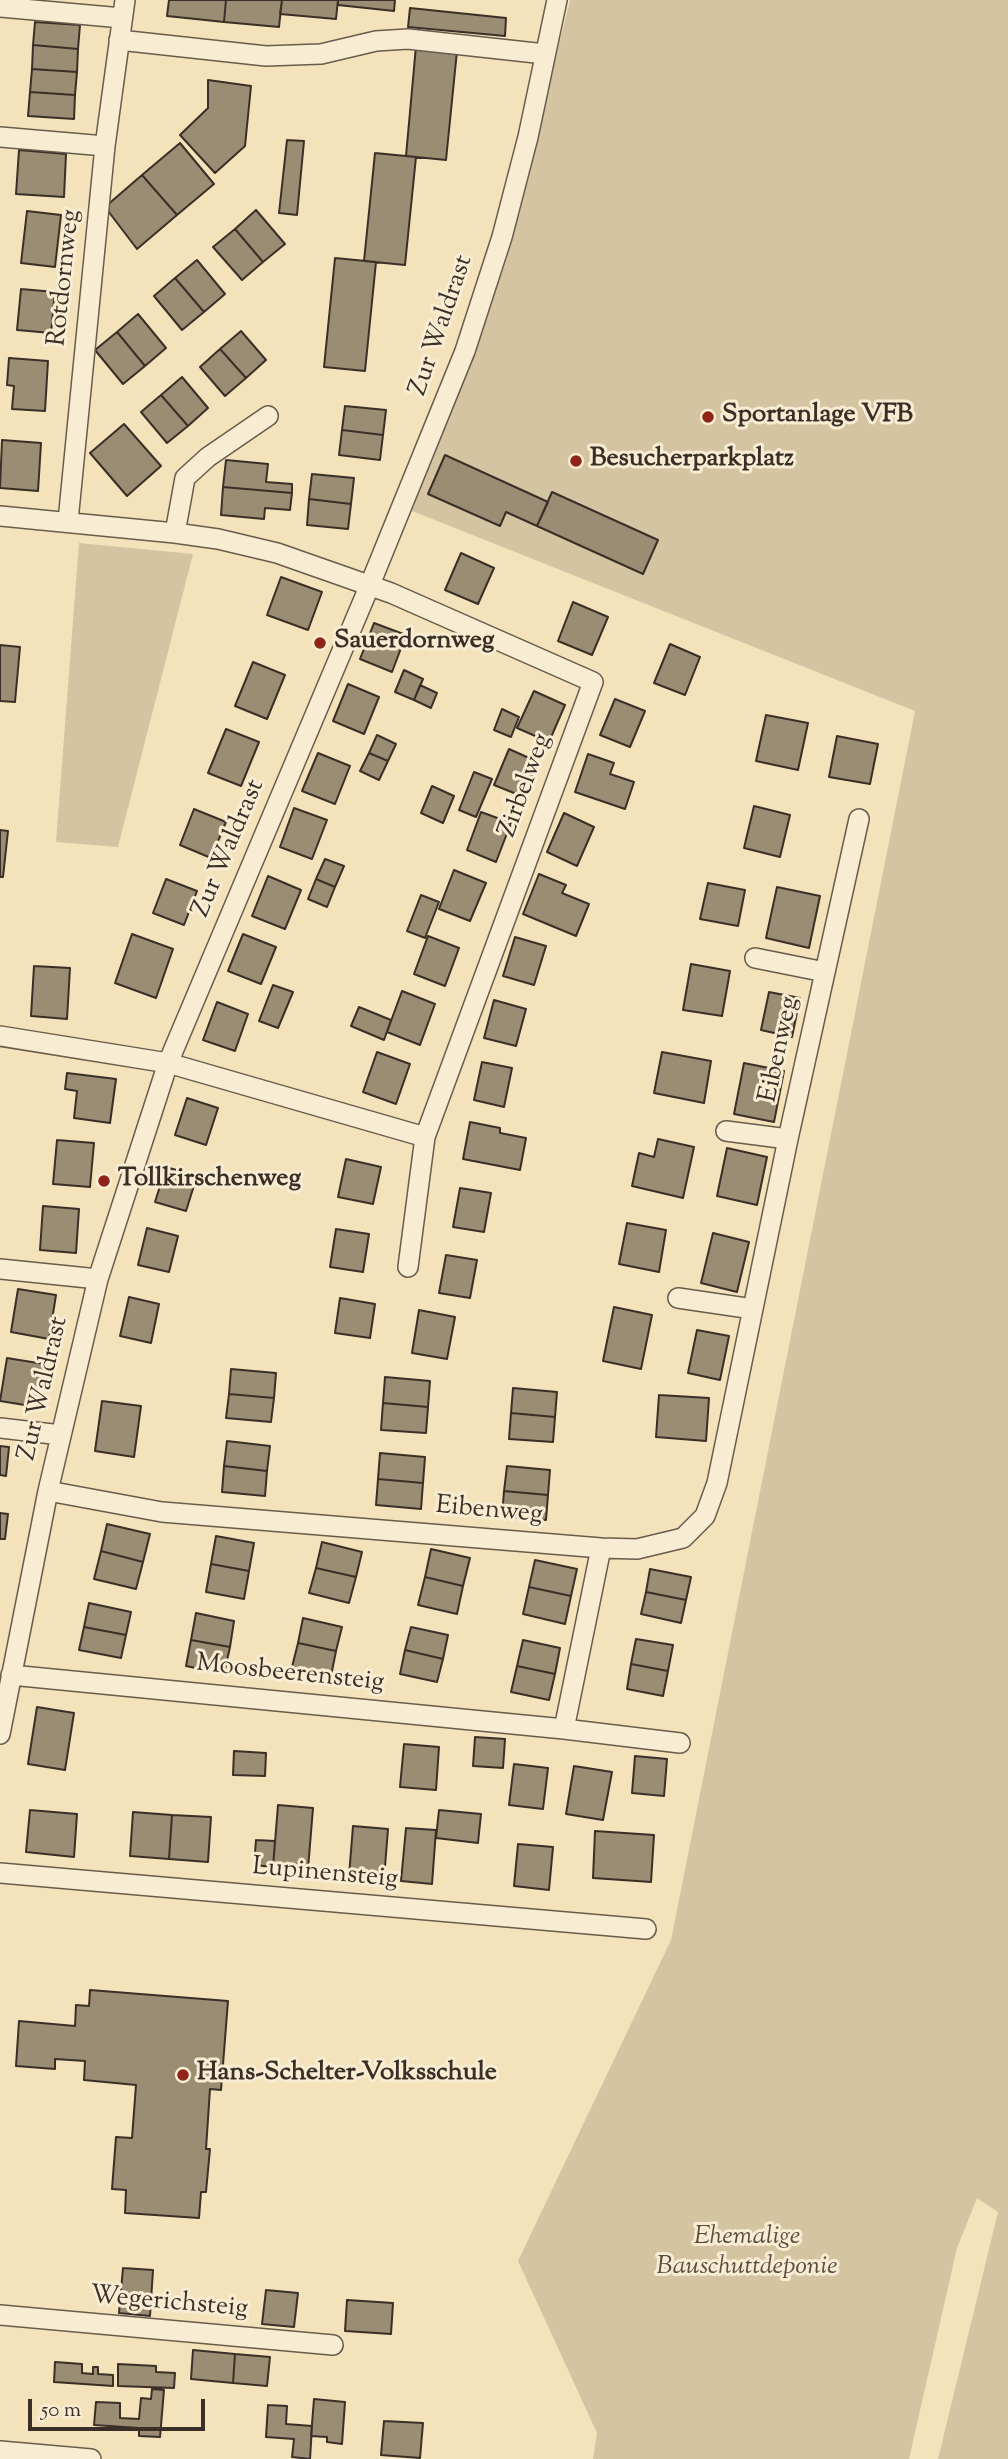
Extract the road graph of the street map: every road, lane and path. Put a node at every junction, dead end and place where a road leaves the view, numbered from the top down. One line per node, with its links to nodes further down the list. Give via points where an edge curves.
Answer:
1 (557, 0): 5 (street, Zur Waldrast)
2 (0, 7): 3 (street)
3 (123, 9): 4 (street, Rotdornweg)
4 (119, 40): 5 (street, via 266,56 321,54 408,39); 7 (street, Rotdornweg)
5 (545, 54): 12 (street, Zur Waldrast, via 502,237 465,351)
6 (0, 137): 7 (street)
7 (105, 146): 10 (street, Rotdornweg)
8 (268, 416): 11 (street, via 185,478)
9 (0, 516): 10 (street)
10 (68, 521): 11 (street)
11 (175, 533): 12 (street, via 277,553)
12 (369, 587): 17 (street, Zur Waldrast); 19 (street, Zirbelweg, via 593,682)
13 (859, 818): 15 (street, Eibenweg)
14 (755, 958): 15 (street, Eibenweg)
15 (825, 972): 20 (street, Eibenweg)
16 (0, 1036): 17 (street)
17 (168, 1063): 19 (street); 23 (street, Zur Waldrast)
18 (726, 1131): 20 (street, Eibenweg)
19 (425, 1136): 21 (street, Zirbelweg)
20 (788, 1139): 25 (street, Eibenweg)
21 (408, 1267)
22 (0, 1269): 23 (street)
23 (98, 1279): 27 (street, Zur Waldrast)
24 (678, 1298): 25 (street)
25 (753, 1309): 29 (street, Eibenweg, via 705,1516 683,1538 637,1549)
26 (0, 1428): 27 (street)
27 (61, 1435): 28 (street, Zur Waldrast)
28 (48, 1491): 29 (street, Eibenweg, via 162,1512); 30 (street, Zur Waldrast)
29 (601, 1548): 31 (street)
30 (11, 1675): 31 (street, Moosbeerensteig); 32 (street, Zur Waldrast)
31 (564, 1729): 33 (street, Moosbeerensteig)
32 (0, 1734)
33 (680, 1743)
34 (0, 1873): 35 (street, Lupinensteig)
35 (646, 1929)
36 (0, 2315): 37 (street, Wegerichsteig)
37 (333, 2345)
38 (0, 2451): 39 (street)
39 (91, 2459)

